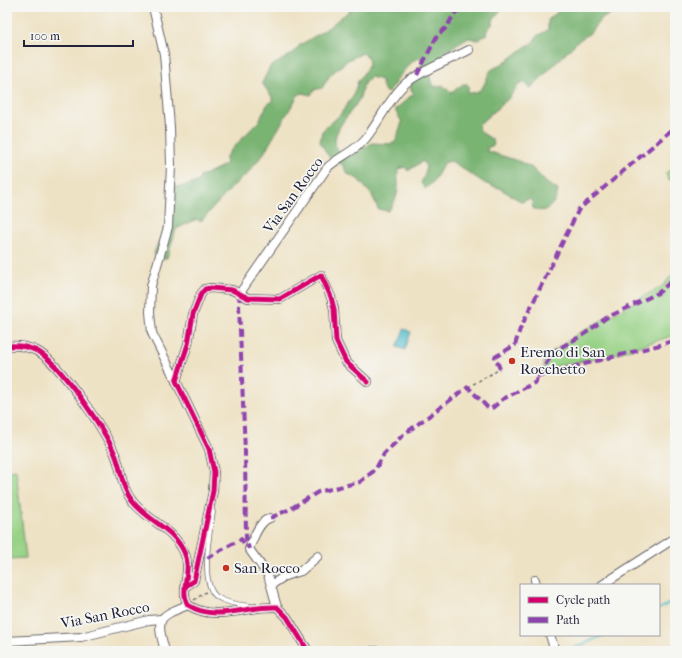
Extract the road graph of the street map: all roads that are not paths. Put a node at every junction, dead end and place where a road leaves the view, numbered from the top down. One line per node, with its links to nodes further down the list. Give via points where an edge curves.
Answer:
1 (153, 7): 5 (street, via 164,54 171,166 168,227 151,286 150,312 152,333)
2 (469, 50): 3 (street, Via San Rocco, via 417,75 405,84 356,149 327,168)
3 (240, 293): 5 (street, via 211,288 205,289 201,294 192,314 188,344); 6 (street, via 248,298 280,299 321,275 331,296 338,346 346,362)
4 (7, 346): 13 (street, via 27,347 46,357 96,420 116,456 132,501 142,513 169,530 184,552 188,570)
5 (176, 381): 7 (street, via 209,449 214,472)
6 (368, 382)
7 (210, 505): 13 (street, via 194,581); 15 (lane, via 213,512 207,558 211,589 228,602)
8 (270, 518): 11 (street, via 266,519 248,549 268,575)
9 (675, 538): 12 (street)
10 (318, 556): 11 (street, via 301,571)
11 (271, 584): 16 (street)
12 (604, 584)
13 (186, 586): 14 (street, via 184,594)
14 (188, 605): 15 (street, via 203,612 220,614); 17 (street, Via San Rocco)
15 (259, 607): 16 (street)
16 (277, 608): 22 (street, via 287,617)
17 (160, 619): 19 (street, Via San Rocco, via 81,637); 21 (street, Via San Rocco, via 159,626)
18 (550, 636): 20 (street)
19 (7, 641)
20 (554, 649)
21 (165, 651)
22 (308, 651)
23 (372, 651): 24 (street)
24 (381, 651)

